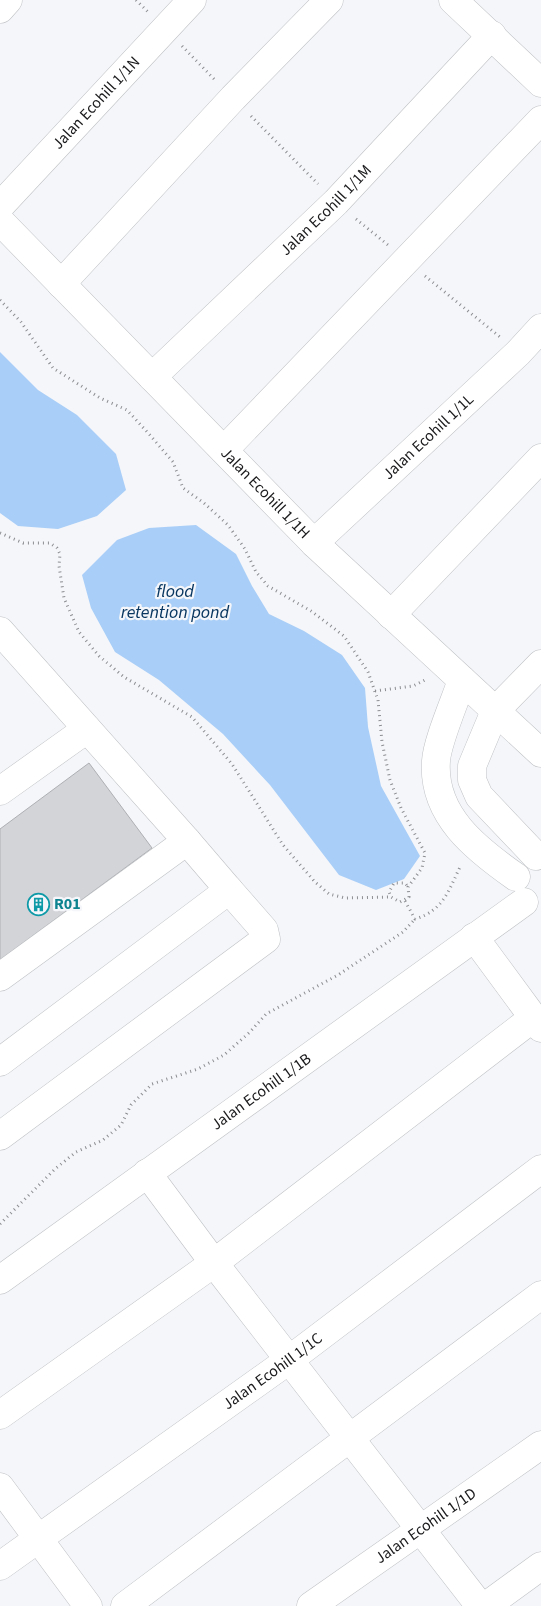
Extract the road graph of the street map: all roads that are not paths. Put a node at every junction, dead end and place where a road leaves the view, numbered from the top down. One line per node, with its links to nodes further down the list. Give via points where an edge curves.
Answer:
1 (8, 0): 5 (street)
2 (192, 0): 9 (street, Jalan Ecohill 1/1N)
3 (329, 0): 11 (street, via 233,98)
4 (453, 0): 6 (street)
5 (0, 8)
6 (492, 35): 7 (street); 13 (street, Jalan Ecohill 1/1M, via 336,202)
7 (541, 83)
8 (541, 120): 14 (street)
9 (0, 206)
10 (0, 221): 11 (street, Jalan Ecohill 1/1H)
11 (61, 284): 13 (street, Jalan Ecohill 1/1H)
12 (541, 328): 16 (street, Jalan Ecohill 1/1L)
13 (152, 377): 14 (street, Jalan Ecohill 1/1H)
14 (224, 450): 16 (street, Jalan Ecohill 1/1H)
15 (541, 458): 17 (street)
16 (314, 542): 17 (street, Jalan Ecohill 1/1H)
17 (391, 615): 20 (street, Jalan Ecohill 1/1H)
18 (0, 631): 22 (street)
19 (541, 664): 21 (street)
20 (455, 674): 21 (street, Jalan Ecohill 1/1H); 28 (street, via 436,759 436,789 450,816)
21 (495, 711): 23 (street, Jalan Ecohill 1/1H); 26 (street, via 472,766 472,780 480,796)
22 (87, 729): 24 (street); 25 (street)
23 (541, 753)
24 (0, 791)
25 (186, 842): 27 (street); 30 (street)
26 (538, 856): 28 (street, Jalan Ecohill 1/1B, via 522,865)
27 (229, 890): 32 (street); 33 (street, via 264,930 266,939)
28 (527, 897): 29 (street, Jalan Ecohill 1/1B)
29 (474, 937): 31 (street); 35 (street, Jalan Ecohill 1/1B)
30 (0, 978)
31 (537, 1023): 36 (street)
32 (0, 1062)
33 (0, 1136)
34 (541, 1169): 39 (street, Jalan Ecohill 1/1C)
35 (147, 1173): 36 (street); 37 (street, Jalan Ecohill 1/1B)
36 (214, 1263): 39 (street); 40 (street)
37 (0, 1280)
38 (541, 1295): 41 (street)
39 (289, 1360): 41 (street); 45 (street, Jalan Ecohill 1/1C)
40 (0, 1414)
41 (350, 1439): 44 (street); 49 (street)
42 (541, 1445): 44 (street, Jalan Ecohill 1/1D)
43 (0, 1487): 45 (street)
44 (421, 1531): 50 (street, Jalan Ecohill 1/1D); 51 (street)
45 (38, 1538): 46 (street, Jalan Ecohill 1/1C); 48 (street)
46 (0, 1566)
47 (541, 1566): 52 (street)
48 (88, 1606)
49 (125, 1606)
50 (311, 1606)
51 (480, 1606)
52 (486, 1606)

